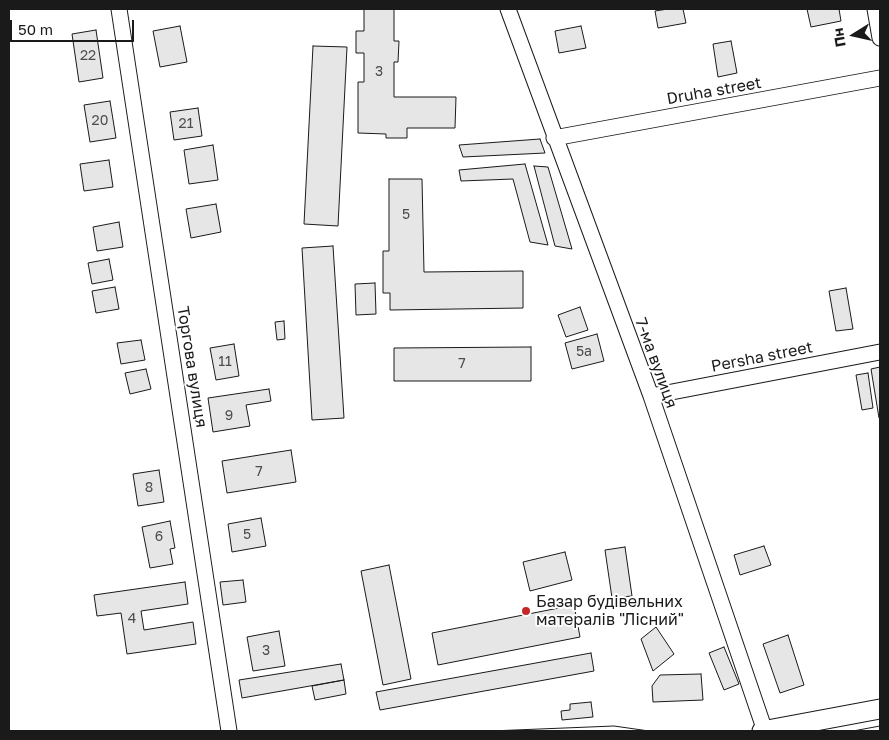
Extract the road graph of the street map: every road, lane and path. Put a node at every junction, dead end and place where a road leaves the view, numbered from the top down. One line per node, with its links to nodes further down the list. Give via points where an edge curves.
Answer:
1 (119, 9): 10 (street, Торгова вулиця)
2 (508, 9): 6 (street, 7-ма вулиця)
3 (875, 9): 4 (street)
4 (880, 38)
5 (880, 78): 6 (street, Druha street)
6 (554, 138): 8 (street, 7-ма вулиця)
7 (880, 352): 8 (street, Persha street)
8 (650, 396): 11 (street, 7-ма вулиця)
9 (880, 709): 11 (street)
10 (229, 731)
11 (763, 731)

